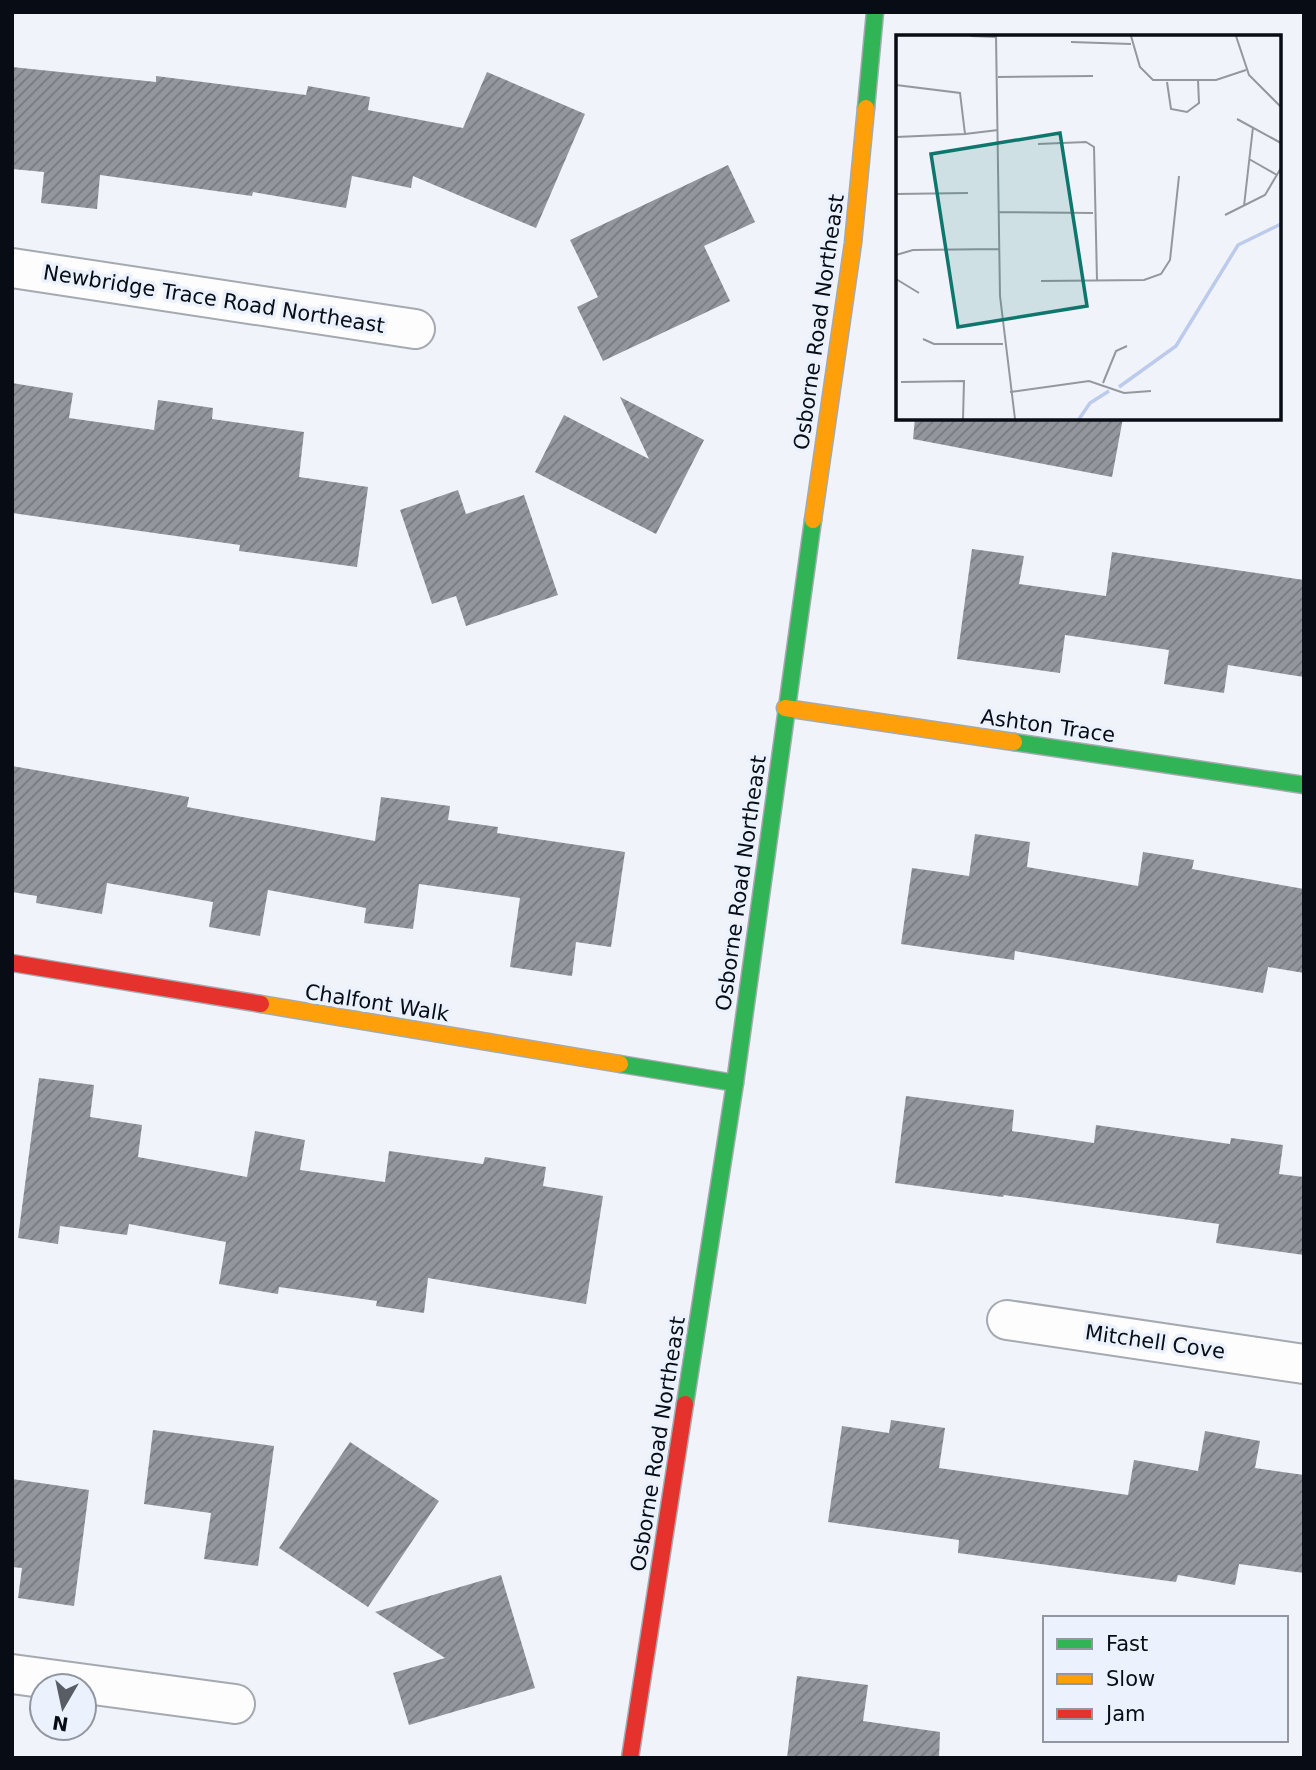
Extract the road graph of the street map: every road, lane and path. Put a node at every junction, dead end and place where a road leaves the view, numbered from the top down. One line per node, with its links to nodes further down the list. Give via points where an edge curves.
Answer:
1 (875, 12): 4 (street, Osborne Road Northeast, via 853,243)
2 (12, 268): 3 (street, Newbridge Trace Road Northeast)
3 (415, 329)
4 (785, 708): 5 (street, Ashton Trace); 7 (street, Osborne Road Northeast)
5 (1304, 785)
6 (12, 963): 7 (street, Chalfont Walk)
7 (735, 1083): 12 (street, Osborne Road Northeast)
8 (1007, 1320): 9 (street, Mitchell Cove)
9 (1304, 1364)
10 (12, 1674): 11 (street)
11 (235, 1704)
12 (630, 1758)

